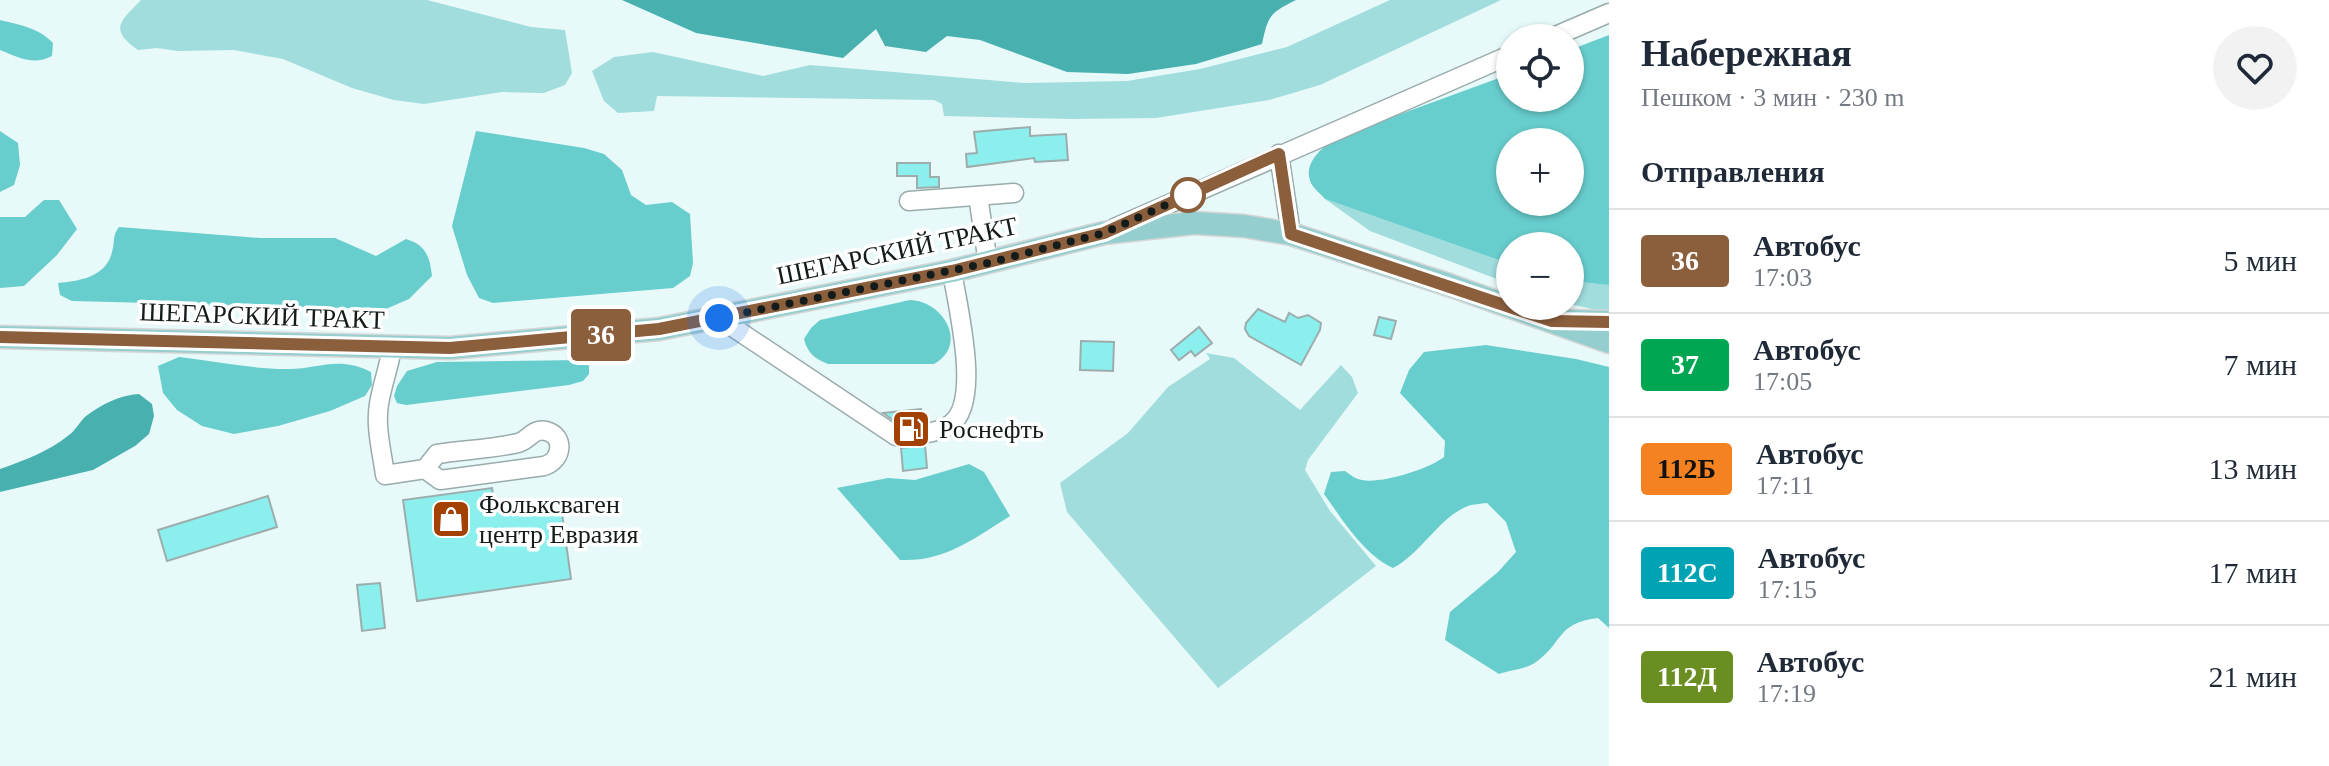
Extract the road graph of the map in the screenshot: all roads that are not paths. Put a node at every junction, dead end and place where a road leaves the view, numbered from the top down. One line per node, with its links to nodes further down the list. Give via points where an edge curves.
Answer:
1 (1609, 13): 2 (street)
2 (1583, 24)
3 (1496, 61): 4 (street)
4 (1279, 154): 8 (street); 9 (street)
5 (1014, 193): 6 (street)
6 (978, 196): 7 (street); 10 (street)
7 (909, 201)
8 (1104, 233): 9 (main road, ШЕГАРСКИЙ ТРАКТ, via 1194,223); 10 (main road, ШЕГАРСКИЙ ТРАКТ)
9 (1291, 234): 13 (main road, ШЕГАРСКИЙ ТРАКТ)
10 (988, 263): 11 (main road, ШЕГАРСКИЙ ТРАКТ)
11 (952, 271): 12 (main road, ШЕГАРСКИЙ ТРАКТ); 12 (street, via 967,382 965,403 954,422 938,431 896,436)
12 (719, 318): 17 (main road, ШЕГАРСКИЙ ТРАКТ, via 629,332)
13 (1552, 321): 14 (main road); 16 (main road, ШЕГАРСКИЙ ТРАКТ)
14 (1609, 322)
15 (0, 337): 17 (main road, ШЕГАРСКИЙ ТРАКТ)
16 (1609, 342)
17 (392, 348): 18 (street, via 377,421 385,475)
18 (425, 469): 18 (street, via 440,480 544,466 558,457 560,446 550,432 537,431 517,443 437,454)

